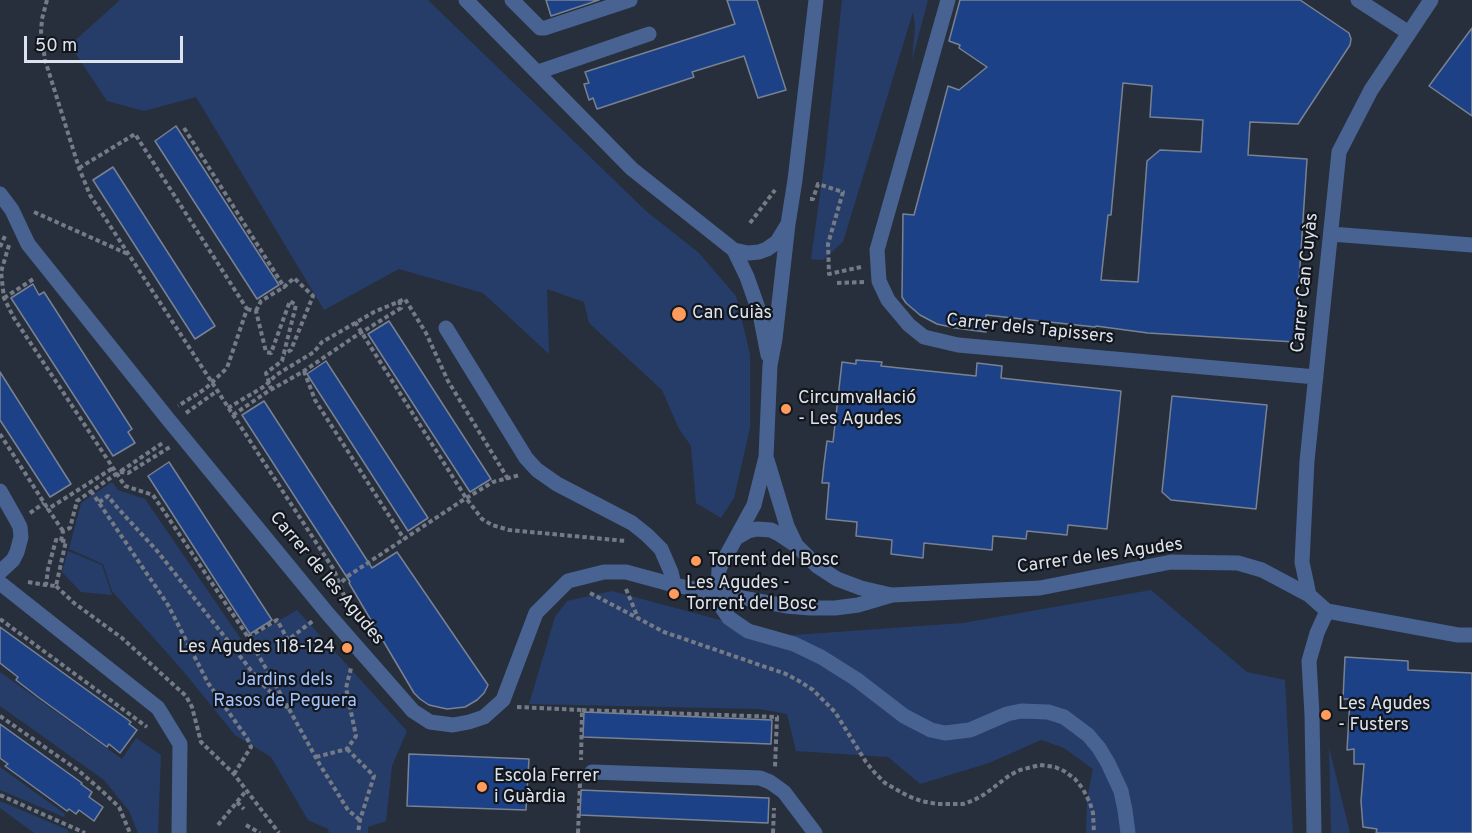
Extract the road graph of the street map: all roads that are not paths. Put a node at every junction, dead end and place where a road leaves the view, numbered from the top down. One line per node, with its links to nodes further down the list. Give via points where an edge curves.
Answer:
1 (466, 0): 10 (street)
2 (512, 0): 3 (street, via 540,28 545,28)
3 (630, 0)
4 (816, 0): 12 (street)
5 (948, 0): 18 (street, Carrer dels Tapissers, via 877,250 879,281 888,300 909,325 924,337 958,345)
6 (1358, 0): 8 (street)
7 (1431, 0): 8 (street, Carrer Can Cuyàs)
8 (1409, 33): 13 (street, Carrer Can Cuyàs, via 1371,90 1339,152)
9 (649, 34): 10 (street)
10 (537, 72): 15 (street, via 632,170)
11 (0, 194): 25 (street, Carrer de les Agudes, via 28,244 328,614 413,711 430,722 469,722 484,717 502,700 536,613 568,581 604,572 626,572)
12 (788, 224): 15 (street, via 777,242 767,249 748,253); 17 (street)
13 (1331, 234): 14 (street); 18 (street, Carrer Can Cuyàs)
14 (1472, 245)
15 (734, 250): 17 (street, via 760,314)
16 (446, 328): 25 (street, via 525,458 557,484 632,523 662,549)
17 (770, 365): 19 (street)
18 (1316, 377): 27 (street, Carrer Can Cuyàs, via 1302,562)
19 (766, 457): 21 (street, via 754,505); 22 (street, Carrer de les Agudes)
20 (0, 491): 23 (street, via 20,527 21,537 13,560)
21 (736, 538): 22 (street, Carrer de les Agudes, via 764,529); 26 (street, via 718,569)
22 (797, 546): 28 (street, Carrer de les Agudes, via 817,567 837,579)
23 (0, 572)
24 (0, 582): 32 (street, via 158,708 180,744)
25 (674, 585): 26 (street, Carrer de les Agudes)
26 (718, 593): 28 (street, Carrer de les Agudes, via 810,608 858,605); 34 (street, via 729,618 748,631 794,644 821,657 904,716 931,730 970,730 1021,711 1064,717 1088,735 1108,763 1120,791)
27 (1309, 595): 28 (street, Carrer de les Agudes, via 1262,570 1238,563 1171,562 1040,588); 29 (street, Carrer de les Agudes)
28 (892, 596)
29 (1327, 611): 30 (street); 35 (street, via 1309,661)
30 (1472, 635)
31 (592, 772): 33 (street, via 760,778 784,792)
32 (184, 832)
33 (815, 833)
34 (1128, 833)
35 (1314, 833)

